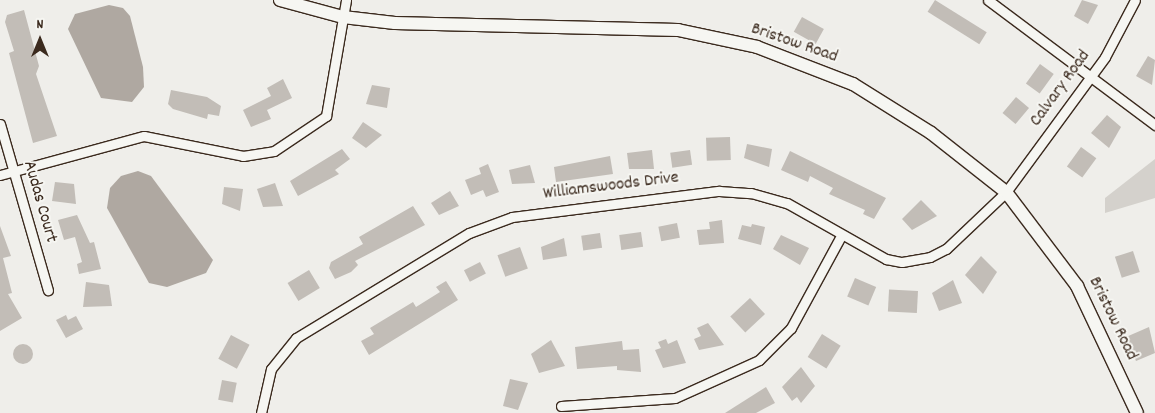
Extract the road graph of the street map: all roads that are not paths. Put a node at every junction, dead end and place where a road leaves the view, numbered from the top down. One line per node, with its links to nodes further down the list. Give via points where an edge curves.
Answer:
1 (280, 0): 5 (main road, Bristow Road)
2 (346, 0): 5 (street)
3 (988, 0): 6 (street)
4 (1135, 0): 6 (street, Calvary Road, via 1126,22)
5 (343, 17): 9 (street, via 326,116 274,152 243,156 144,136); 11 (main road, Bristow Road, via 444,26 652,28 757,47 806,64 896,108)
6 (1089, 79): 8 (street); 11 (street, Calvary Road)
7 (0, 124): 9 (street, Audas Court)
8 (1155, 125)
9 (13, 172): 10 (street); 13 (street, Audas Court)
10 (0, 176)
11 (1006, 192): 12 (street, Williamswoods Drive, via 946,249 930,257 902,262 886,259); 16 (main road, Bristow Road, via 1077,286)
12 (841, 236): 14 (street, via 790,328 758,360 675,398); 15 (street, Williamswoods Drive, via 787,203 734,191 512,217 469,233 296,338 271,369)
13 (48, 290)
14 (561, 406)
15 (261, 413)
16 (1137, 413)

